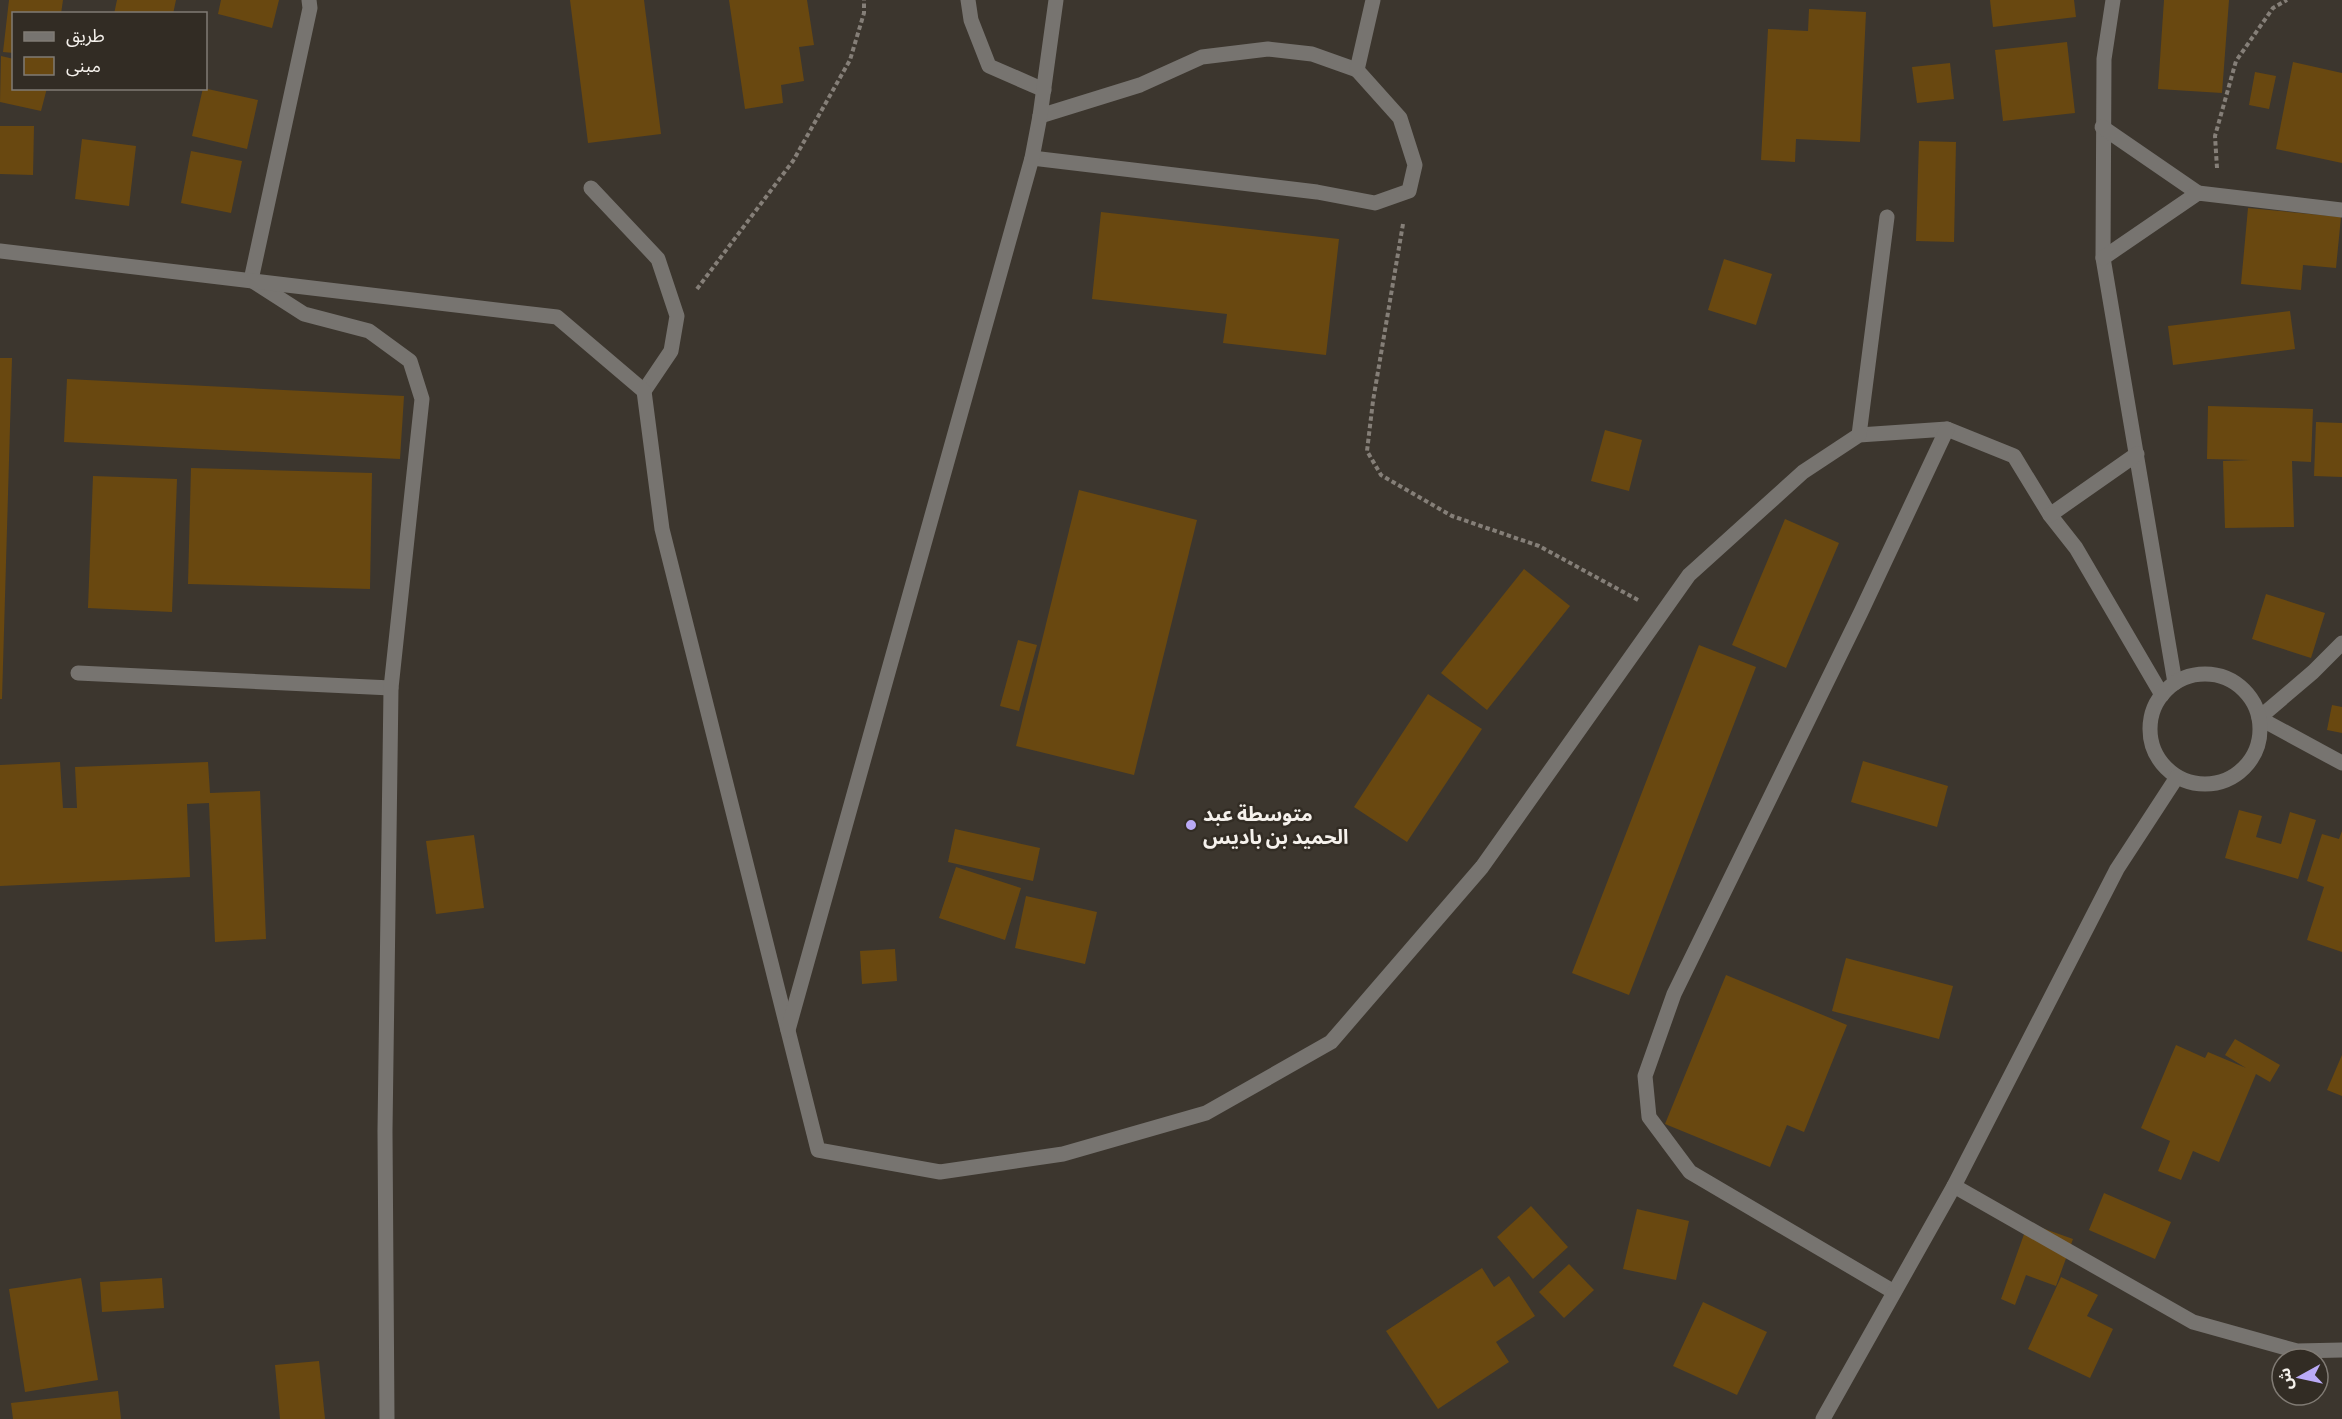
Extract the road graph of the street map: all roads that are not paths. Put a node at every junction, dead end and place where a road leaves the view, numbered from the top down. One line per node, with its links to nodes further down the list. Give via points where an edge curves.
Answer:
1 (309, 0): 17 (street)
2 (968, 0): 7 (street, via 971,20 989,66)
3 (1056, 0): 7 (street)
4 (1373, 0): 6 (street)
5 (2114, 0): 9 (street, via 2104,59)
6 (1357, 70): 8 (street, via 1312,54 1268,50 1202,57 1140,86); 10 (street, via 1400,118 1415,165 1409,191 1375,203 1317,192)
7 (1044, 90): 8 (street)
8 (1040, 116): 10 (street)
9 (2102, 127): 12 (street); 16 (street)
10 (1032, 158): 31 (street)
11 (591, 188): 18 (street, via 658,259 677,316 671,351)
12 (2198, 193): 13 (street); 16 (street)
13 (2342, 210)
14 (1887, 217): 20 (street)
15 (0, 251): 17 (street)
16 (2103, 258): 21 (street)
17 (251, 280): 18 (street, via 556,317); 26 (street, via 304,314 369,331 410,361 422,399)
18 (644, 391): 31 (street, via 662,529)
19 (1947, 429): 20 (street); 22 (street, via 2014,456); 33 (street, via 1674,994 1645,1076 1649,1117 1690,1172)
20 (1859, 435): 31 (street, via 1803,472 1689,575 1482,867 1331,1042 1206,1113 1063,1154 940,1172 818,1150)
21 (2137, 454): 22 (street); 25 (street)
22 (2050, 515): 27 (street, via 2076,548)
23 (2342, 644): 28 (street)
24 (78, 673): 26 (street)
25 (2175, 683): 27 (street); 28 (street, via 2204,674 2219,676 2245,691)
26 (391, 688): 35 (street)
27 (2162, 695): 30 (street, via 2150,730 2163,765)
28 (2259, 718): 29 (street); 30 (street, via 2254,753 2244,768 2212,784)
29 (2342, 763)
30 (2177, 777): 32 (street, via 2117,869)
31 (788, 1030)
32 (1954, 1186): 33 (street); 34 (street, via 2193,1322 2297,1351)
33 (1894, 1292): 36 (street)
34 (2342, 1350)
35 (387, 1419)
36 (1823, 1419)

